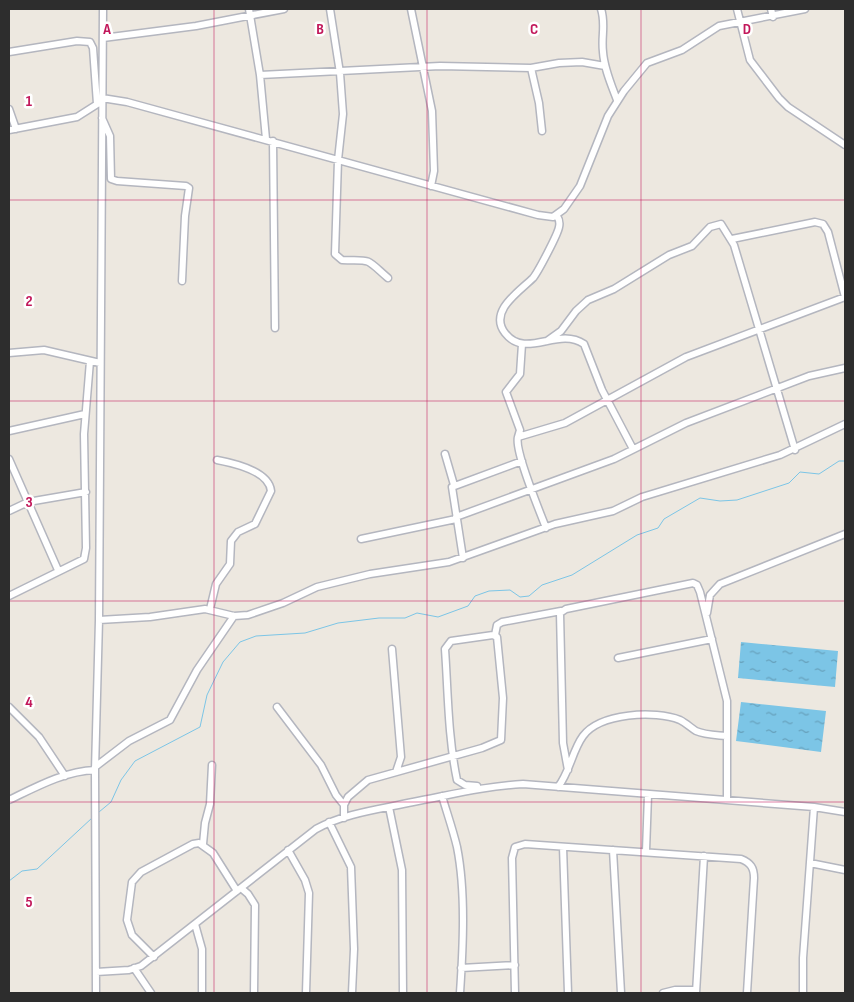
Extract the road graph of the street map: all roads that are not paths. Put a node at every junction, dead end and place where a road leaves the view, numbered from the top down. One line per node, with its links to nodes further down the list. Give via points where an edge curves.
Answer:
1 (103, 9): 13 (street)
2 (249, 9): 10 (street)
3 (284, 9): 10 (street)
4 (330, 9): 18 (street)
5 (411, 9): 16 (street)
6 (601, 9): 15 (street, via 605,22 602,42)
7 (737, 9): 12 (street)
8 (771, 9): 11 (street)
9 (805, 9): 11 (street)
10 (251, 16): 13 (street); 19 (street)
11 (773, 17): 12 (street)
12 (741, 22): 20 (street, via 719,26 682,50 650,61); 28 (street, via 750,60 782,102)
13 (103, 38): 21 (street)
14 (9, 52): 21 (street, via 90,42)
15 (604, 66): 17 (street, via 582,62); 20 (street)
16 (424, 68): 17 (street); 18 (street); 30 (street, via 432,111)
17 (531, 68): 26 (street)
18 (340, 72): 19 (street); 29 (street, via 343,114)
19 (260, 76): 27 (street)
20 (617, 100): 31 (street, via 603,126 580,186)
21 (100, 101): 23 (street); 24 (street, via 76,117); 27 (street, via 127,102)
22 (9, 110): 24 (street)
23 (102, 118): 34 (street, via 110,136 111,179 190,188 185,216); 42 (street)
24 (16, 129): 25 (street)
25 (9, 130)
26 (542, 130)
27 (270, 140): 29 (street); 36 (street)
28 (845, 145)
29 (338, 160): 30 (street); 33 (street, via 335,254 342,260 367,260)
30 (432, 186): 31 (street, via 543,216)
31 (557, 216): 39 (street, via 559,227 535,274 510,300 501,316 504,333)
32 (732, 239): 35 (street, via 809,223 823,224); 37 (street); 38 (street, via 721,224 713,225 692,246 669,255 583,304 561,332)
33 (388, 278)
34 (182, 281)
35 (845, 297): 37 (street)
36 (275, 328)
37 (758, 330): 44 (street); 45 (street, via 686,357)
38 (547, 341): 39 (street); 45 (street, via 570,337 584,344)
39 (522, 344): 49 (street, via 520,374 506,392 520,430)
40 (9, 353): 41 (street, via 44,350)
41 (90, 361): 42 (street); 46 (street)
42 (100, 363): 72 (street)
43 (845, 368): 44 (street, via 809,376)
44 (777, 389): 50 (street, via 686,423); 51 (street)
45 (608, 400): 49 (street, via 566,423); 50 (street)
46 (85, 414): 48 (street); 58 (street)
47 (845, 424): 51 (street)
48 (9, 431)
49 (518, 438): 55 (street, via 516,442)
50 (633, 449): 57 (street)
51 (795, 450): 62 (street, via 642,497 613,510)
52 (445, 454): 56 (street)
53 (9, 459): 59 (street)
54 (217, 460): 68 (street, via 242,464 260,475 271,491 255,524 238,532 231,541 230,564 216,584)
55 (522, 461): 56 (street); 57 (street)
56 (454, 485): 61 (street, via 451,489)
57 (532, 489): 61 (street); 62 (street)
58 (86, 492): 59 (street); 66 (street, via 84,559)
59 (28, 502): 60 (street); 66 (street)
60 (9, 511)
61 (456, 518): 64 (street); 65 (street)
62 (546, 528): 65 (street)
63 (845, 534): 71 (street, via 720,584 710,595)
64 (361, 539)
65 (463, 558): 70 (street, via 326,585 263,610)
66 (58, 570): 67 (street)
67 (9, 596)
68 (210, 609): 70 (street); 72 (street)
69 (561, 611): 71 (street, via 691,583 698,586); 73 (street, via 502,622 497,625); 83 (street, via 564,743)
70 (234, 616): 82 (street, via 197,670 170,720 130,741)
71 (707, 617): 74 (street)
72 (98, 620): 82 (street)
73 (495, 635): 80 (street, via 503,698 503,737 498,742); 80 (street, via 451,641 445,646)
74 (712, 639): 76 (street); 79 (street, via 727,701)
75 (392, 648): 84 (street, via 401,757)
76 (618, 658)
77 (9, 707): 85 (street, via 39,737)
78 (277, 707): 92 (street, via 321,765)
79 (726, 736): 83 (street, via 699,732 678,720 643,715 603,720 582,738); 91 (street)
80 (454, 756): 84 (street); 86 (street, via 458,782)
81 (212, 765): 98 (street)
82 (95, 769): 85 (street); 112 (street)
83 (568, 770): 87 (street)
84 (396, 772): 92 (street, via 368,780 348,797)
85 (65, 776): 90 (street)
86 (489, 787): 87 (street, via 523,784); 89 (street)
87 (558, 787): 88 (street)
88 (648, 794): 91 (street); 102 (street)
89 (442, 796): 93 (street); 111 (street, via 457,848)
90 (9, 800)
91 (727, 800): 94 (street)
92 (344, 805): 96 (street)
93 (389, 807): 96 (street); 120 (street, via 402,870)
94 (814, 807): 95 (street); 104 (street)
95 (845, 812)
96 (344, 818): 97 (street)
97 (330, 822): 100 (street); 119 (street, via 351,866)
98 (203, 844): 106 (street); 108 (street, via 193,844 155,863 134,878 127,920 132,935)
99 (563, 847): 101 (street); 109 (street, via 518,844 512,852); 123 (street)
100 (288, 850): 106 (street); 118 (street, via 309,893)
101 (613, 850): 102 (street); 124 (street)
102 (646, 851): 103 (street)
103 (704, 856): 113 (street); 126 (street, via 741,858 754,871)
104 (810, 864): 105 (street); 127 (street)
105 (845, 870)
106 (239, 889): 107 (street); 117 (street, via 255,905)
107 (195, 924): 108 (street); 116 (street, via 202,950)
108 (154, 957): 110 (street)
109 (515, 965): 111 (street); 122 (street)
110 (134, 968): 112 (street); 115 (street)
111 (462, 968): 121 (street)
112 (96, 972): 114 (street)
113 (696, 992): 125 (street, via 673,990)
114 (96, 993)
115 (151, 993)
116 (202, 993)
117 (254, 993)
118 (306, 993)
119 (352, 993)
120 (404, 993)
121 (460, 993)
122 (515, 993)
123 (568, 993)
124 (621, 993)
125 (663, 993)
126 (747, 993)
127 (803, 993)

